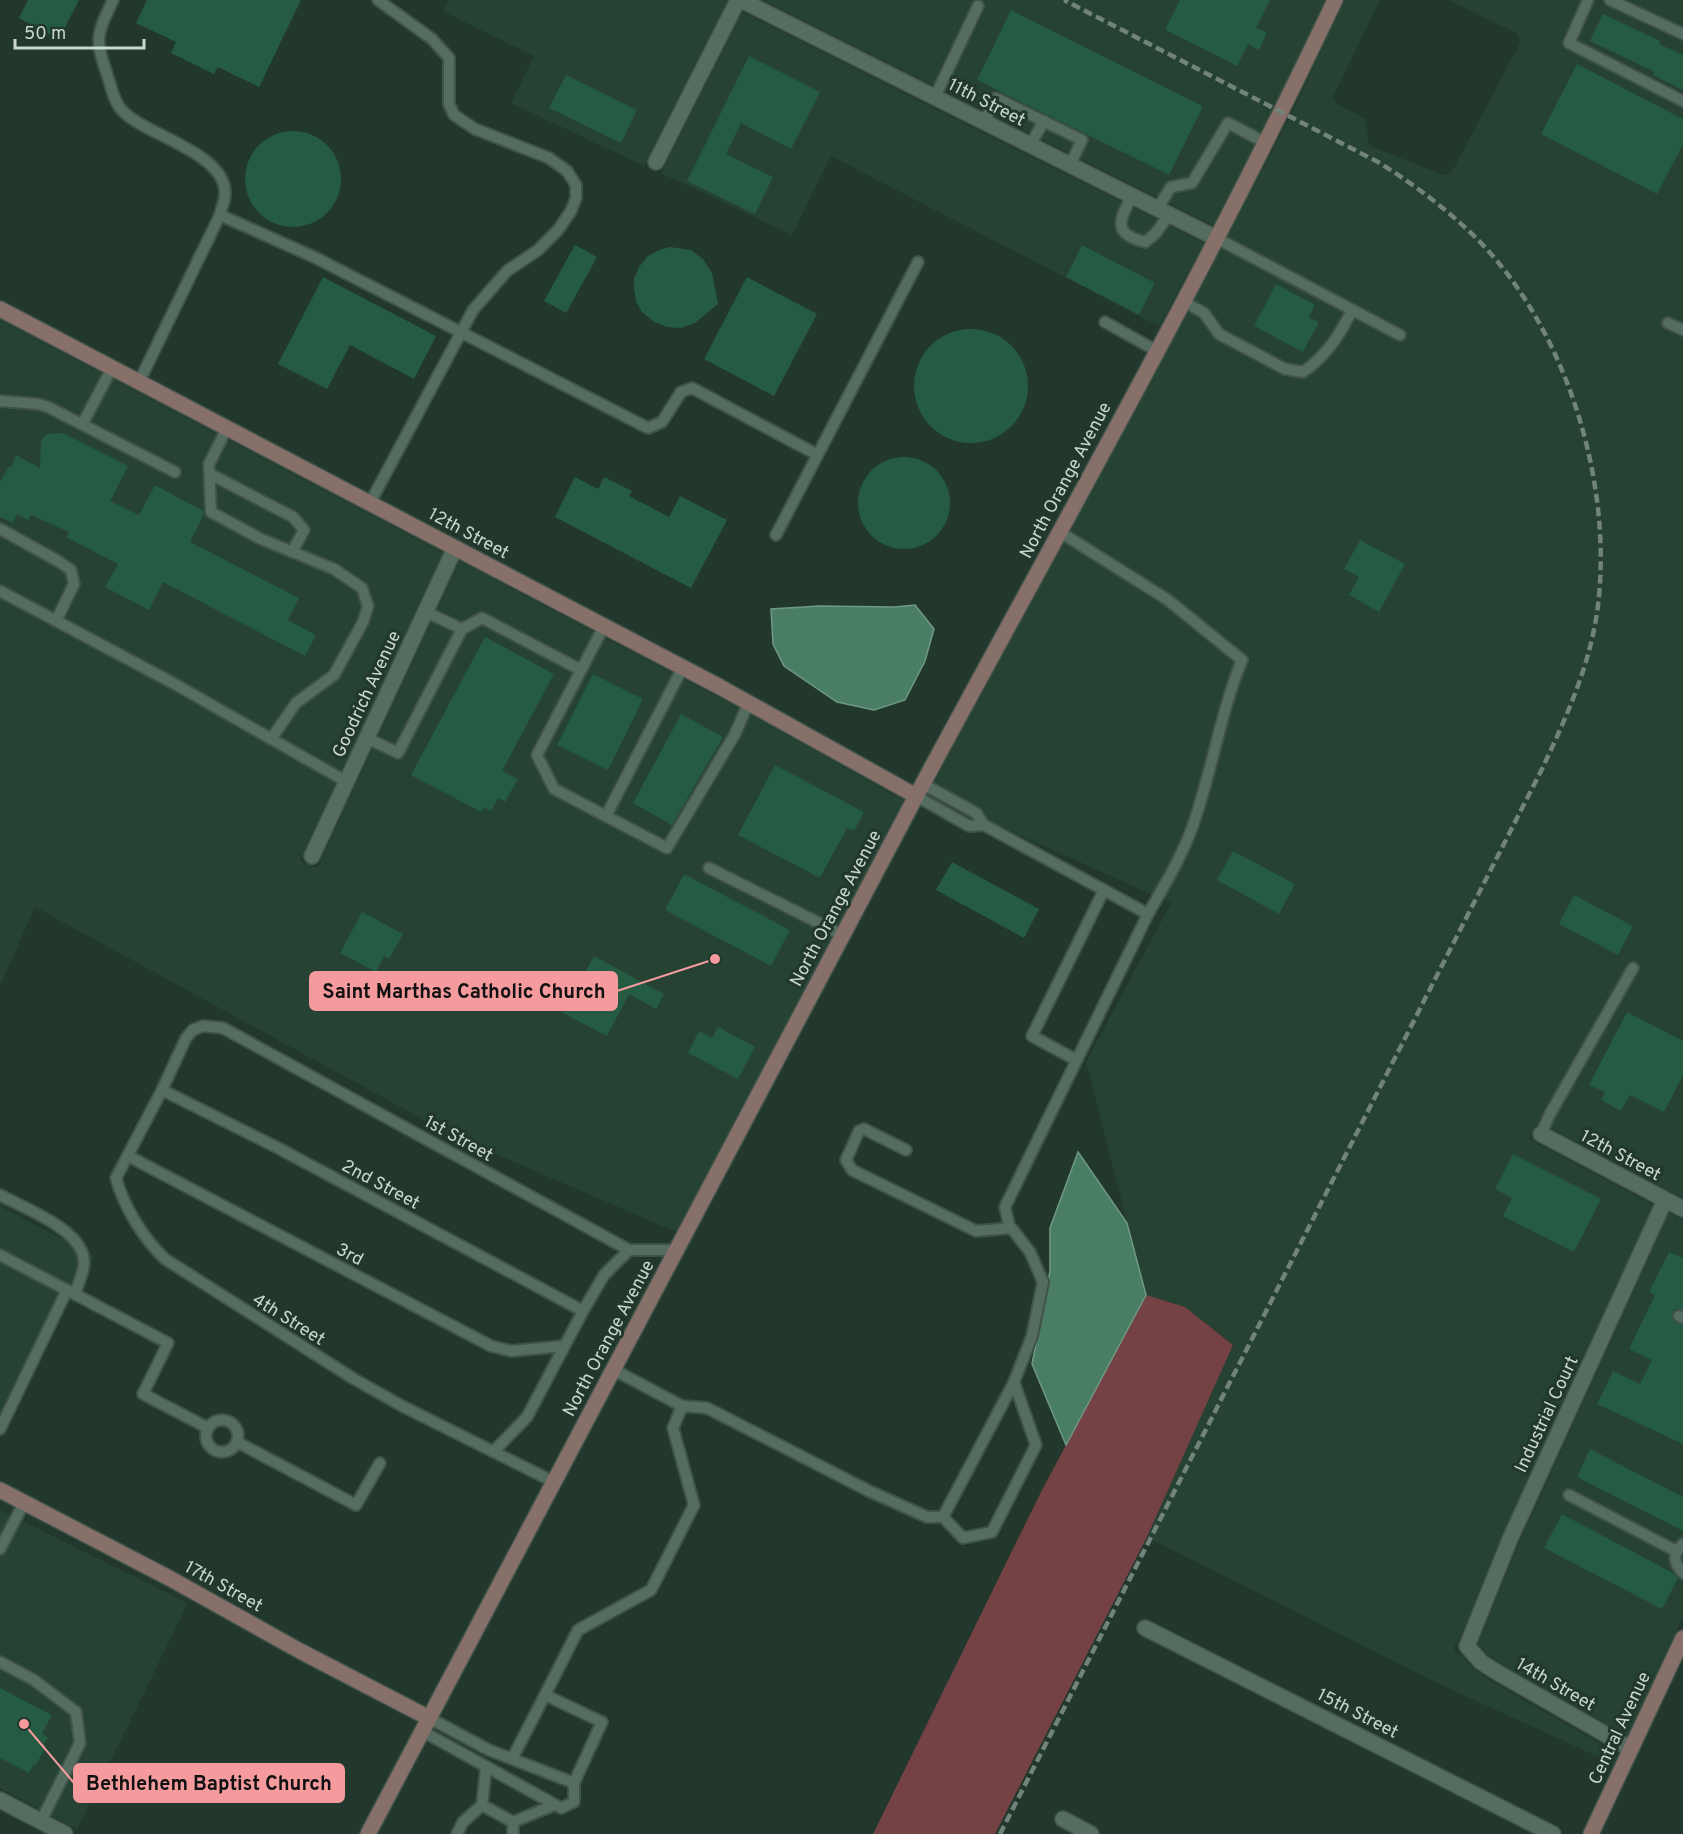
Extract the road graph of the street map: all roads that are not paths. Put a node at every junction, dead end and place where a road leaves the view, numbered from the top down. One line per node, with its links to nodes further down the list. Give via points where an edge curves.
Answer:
1 (113, 0): 19 (lane, via 99,34 98,50 116,104 128,116 204,158 219,175 226,192)
2 (378, 0): 28 (lane, via 432,39 449,58 448,104 454,115 475,129 549,158 567,171 576,185 571,211 558,230 500,277)
3 (739, 0): 9 (street, 11th Street); 15 (street)
4 (1335, 0): 13 (street, North Orange Avenue)
5 (1588, 0): 10 (lane, via 1569,43)
6 (1610, 0): 8 (lane)
7 (978, 6): 9 (lane)
8 (1683, 34)
9 (935, 97): 12 (street, 11th Street)
10 (1683, 102)
11 (1044, 121): 12 (lane, via 996,98); 14 (lane); 16 (lane, via 1082,140)
12 (984, 122): 14 (street, 11th Street)
13 (1266, 142): 18 (lane, via 1228,123 1192,183 1171,187); 20 (street, North Orange Avenue)
14 (1030, 145): 16 (street, 11th Street)
15 (656, 162)
16 (1070, 165): 17 (street, 11th Street)
17 (1132, 196): 18 (street, 11th Street); 18 (lane, via 1120,225 1131,237 1145,242 1151,239)
18 (1163, 212): 20 (street, 11th Street)
19 (220, 215): 28 (lane, via 316,258); 32 (lane)
20 (1216, 238): 22 (street, North Orange Avenue); 24 (lane)
21 (918, 262): 36 (lane)
22 (1183, 301): 24 (lane, via 1204,313 1219,334 1285,369 1303,372 1319,361); 30 (street, North Orange Avenue)
23 (0, 309): 31 (street, 12th Street)
24 (1352, 310): 29 (lane)
25 (1105, 322): 30 (lane)
26 (1668, 323): 27 (lane)
27 (1683, 330)
28 (461, 332): 36 (lane, via 648,428 662,422 681,392 692,388); 39 (lane)
29 (1400, 334)
30 (1157, 351): 41 (street, North Orange Avenue)
31 (112, 368): 32 (street, 12th Street); 34 (lane)
32 (139, 382): 35 (street, 12th Street)
33 (0, 401): 34 (lane, via 38,404)
34 (83, 423): 37 (lane)
35 (227, 428): 38 (lane, via 208,464); 39 (street, 12th Street)
36 (816, 453): 42 (lane)
37 (175, 472)
38 (210, 474): 44 (lane, via 211,512); 44 (lane, via 293,517 304,530)
39 (370, 504): 43 (street, 12th Street)
40 (0, 529): 47 (lane, via 71,570 74,584)
41 (1060, 532): 56 (street, North Orange Avenue); 61 (lane, via 1168,600 1242,660 1191,830)
42 (776, 535)
43 (456, 548): 46 (street, Goodrich Avenue); 48 (street, 12th Street)
44 (292, 552): 54 (lane, via 334,570 362,588 368,606 334,675 296,703)
45 (0, 591): 47 (lane)
46 (426, 612): 49 (lane); 53 (street, Goodrich Avenue)
47 (56, 621): 54 (lane)
48 (604, 626): 50 (street, 12th Street); 51 (lane)
49 (462, 629): 51 (lane, via 482,618); 53 (lane, via 398,753)
50 (683, 667): 52 (street, 12th Street); 57 (lane)
51 (581, 670): 57 (lane, via 537,755 554,789)
52 (749, 702): 56 (street, 12th Street); 57 (lane, via 735,734 667,848)
53 (367, 738): 55 (street, Goodrich Avenue)
54 (271, 739): 55 (lane)
55 (347, 782): 58 (street, Goodrich Avenue)
56 (920, 790): 60 (lane, via 969,826 984,825); 62 (street, North Orange Avenue)
57 (606, 816)
58 (312, 856)
59 (709, 868): 62 (lane)
60 (1104, 890): 61 (lane); 65 (lane, via 1032,1036)
61 (1148, 914): 65 (lane)
62 (843, 935): 75 (street, North Orange Avenue)
63 (1633, 968): 67 (lane)
64 (204, 1026): 66 (lane, 4th Street, via 186,1038); 74 (lane, 1st Street, via 223,1028)
65 (1076, 1060): 73 (lane, via 1005,1207)
66 (162, 1090): 69 (lane, 4th Street); 78 (lane, 2nd Street)
67 (1541, 1134): 71 (street, 12th Street)
68 (906, 1150): 73 (lane, via 864,1129 859,1131 846,1160 852,1170 976,1231)
69 (128, 1156): 79 (lane, 3rd, via 491,1346 511,1351); 86 (lane, 4th Street, via 116,1178 119,1191 144,1235 165,1259 354,1379)
70 (0, 1195): 77 (lane, via 73,1237 82,1250 84,1264)
71 (1665, 1200): 72 (street, 12th Street); 98 (street, Industrial Court, via 1510,1539)
72 (1683, 1209)
73 (1011, 1228): 81 (lane, via 1030,1252 1043,1282 1032,1336)
74 (629, 1250): 75 (lane); 78 (lane, via 604,1275)
75 (677, 1250): 80 (street, North Orange Avenue)
76 (0, 1255): 77 (lane)
77 (71, 1292): 83 (lane, via 168,1343 143,1394); 84 (lane)
78 (583, 1311): 79 (lane)
79 (564, 1346): 86 (lane, via 527,1417)
80 (614, 1370): 82 (lane); 88 (street, North Orange Avenue)
81 (1014, 1382): 92 (lane); 92 (lane, via 1036,1445 992,1532 963,1538)
82 (682, 1406): 92 (lane, via 707,1408 870,1491 927,1517); 101 (lane, via 673,1428 694,1505 651,1590 578,1630)
83 (208, 1428): 85 (lane, via 219,1420 229,1421 237,1429); 85 (lane, via 206,1440 216,1451 227,1451)
84 (0, 1429)
85 (237, 1442): 87 (lane, via 356,1505)
86 (493, 1452): 88 (lane, 4th Street)
87 (380, 1463)
88 (554, 1482): 102 (street, North Orange Avenue)
89 (0, 1490): 91 (street, 17th Street)
90 (1569, 1495): 93 (lane)
91 (24, 1503): 94 (lane); 102 (street, 17th Street, via 171,1579)
92 (943, 1517)
93 (1680, 1547): 95 (lane, via 1674,1556)
94 (0, 1549)
95 (1683, 1573)
96 (1145, 1628): 118 (street, 15th Street)
97 (1683, 1638): 100 (street, Central Avenue)
98 (1467, 1646): 103 (street, 14th Street, via 1480,1662)
99 (0, 1662): 111 (lane, via 34,1680 76,1712 80,1743)
100 (1677, 1666): 103 (street, Central Avenue)
101 (545, 1695): 104 (lane); 106 (lane, via 602,1722)
102 (425, 1725): 104 (lane); 105 (lane); 114 (street, North Orange Avenue)
103 (1631, 1749): 119 (street, Central Avenue)
104 (512, 1760): 106 (lane)
105 (486, 1768): 108 (lane); 109 (lane)
106 (574, 1783): 109 (lane, via 574,1802 561,1808)
107 (0, 1800): 111 (street)
108 (482, 1805): 112 (lane); 115 (lane, via 463,1822)
109 (554, 1805): 112 (lane)
110 (1063, 1820): 117 (street)
111 (41, 1821): 113 (street)
112 (513, 1822): 116 (lane)
113 (65, 1834)
114 (368, 1834)
115 (457, 1834)
116 (513, 1834)
117 (1091, 1834)
118 (1552, 1834)
119 (1591, 1834)

